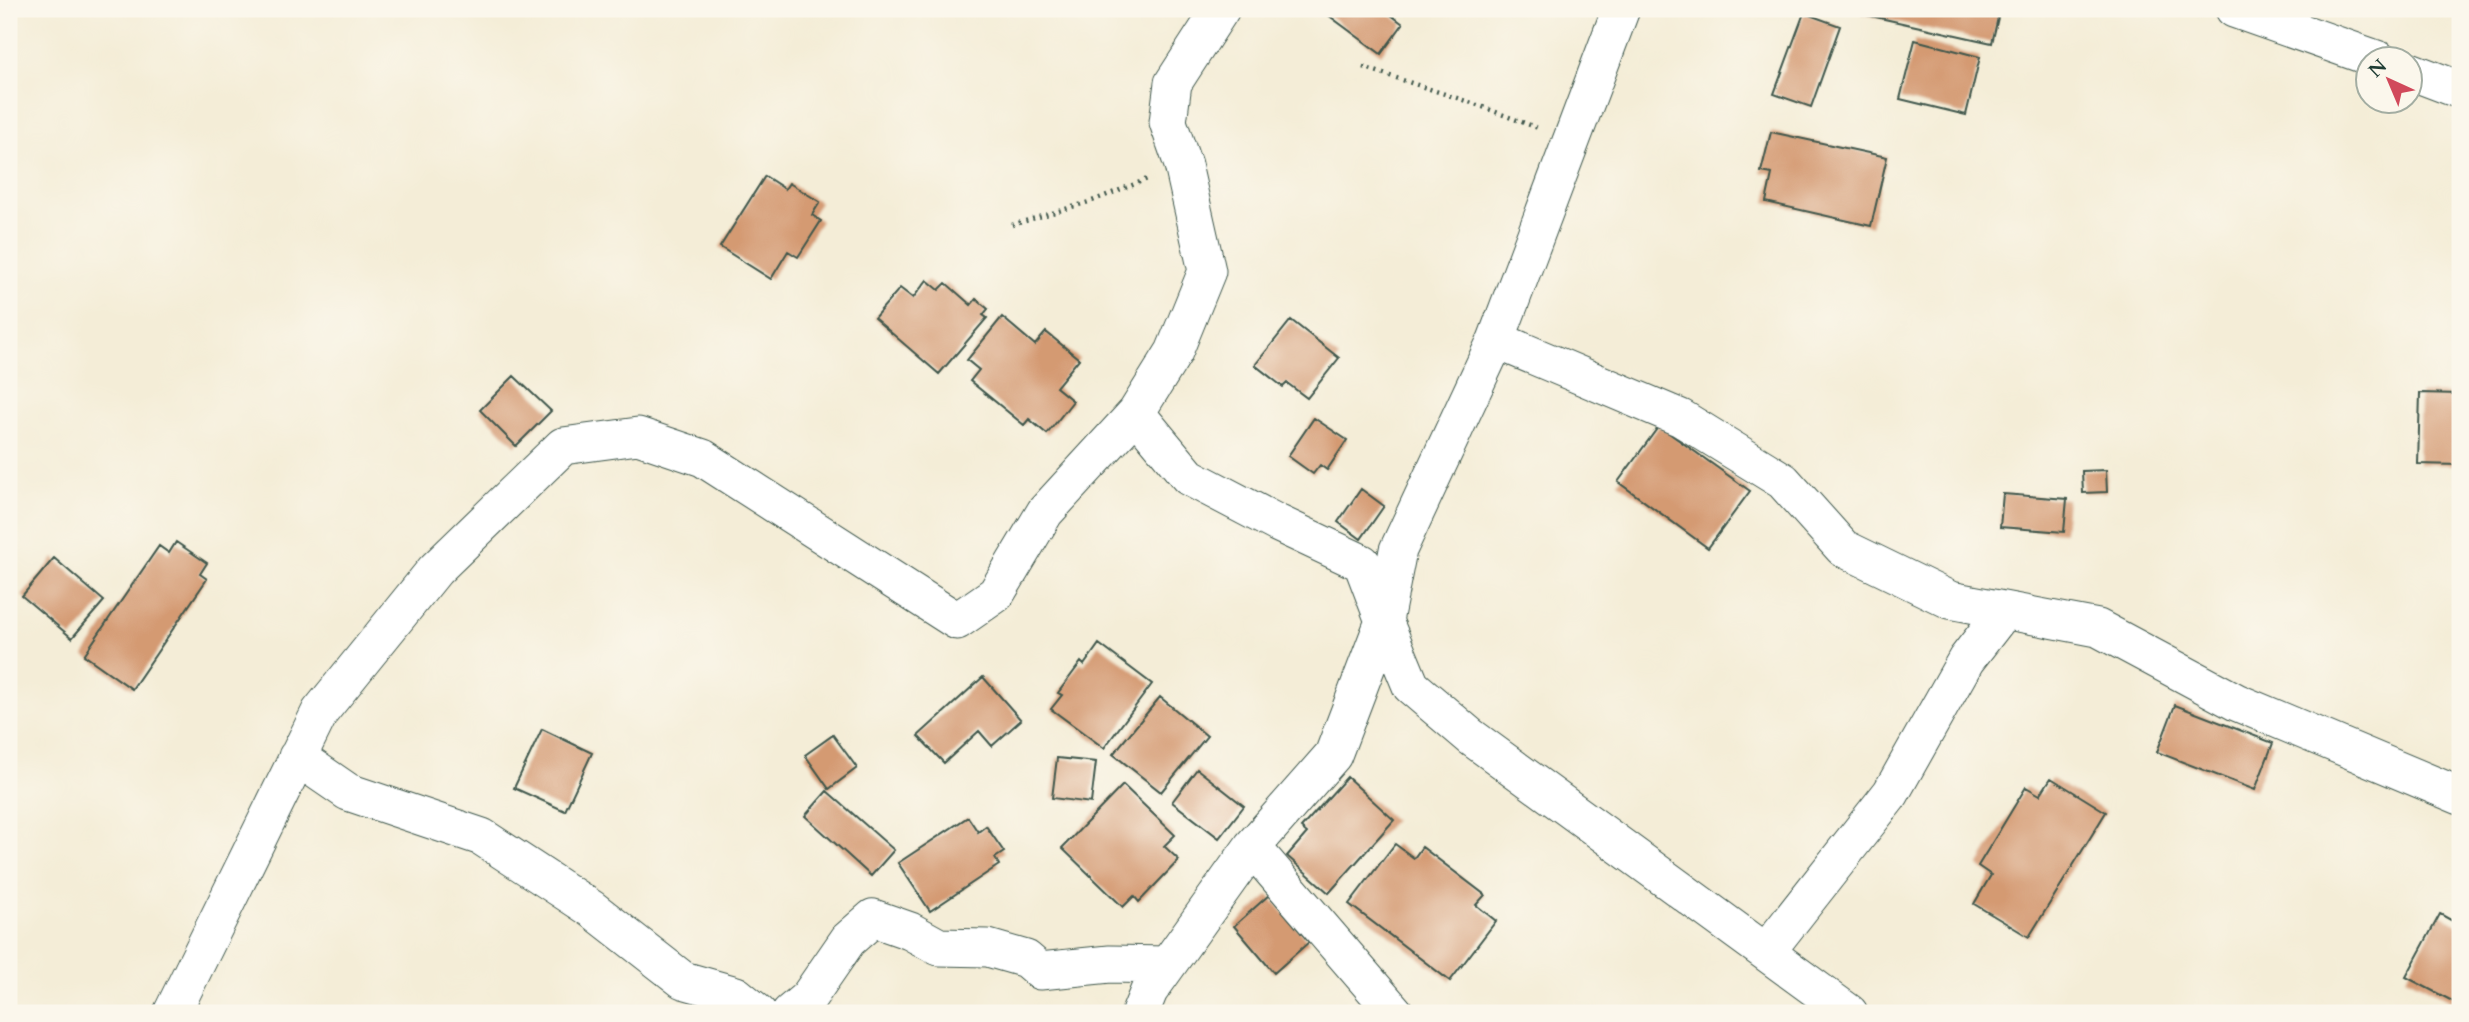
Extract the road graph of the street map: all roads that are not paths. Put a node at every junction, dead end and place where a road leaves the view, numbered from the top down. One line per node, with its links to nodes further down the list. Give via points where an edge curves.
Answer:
1 (1221, 9): 8 (street, via 1173,83 1168,122 1183,165 1207,271 1174,352)
2 (1621, 9): 7 (street)
3 (2234, 9): 4 (street)
4 (2354, 51)
5 (2424, 76): 6 (street)
6 (2460, 90)
7 (1496, 340): 9 (street, via 1681,418 1783,481 1843,548 1950,600); 10 (street, via 1398,550)
8 (1136, 413): 10 (street, via 1189,477 1362,564); 11 (street, via 1045,512 996,594 957,621 703,458 638,436 563,446 435,570 320,712)
9 (2004, 611): 12 (street, via 2098,628 2236,702); 14 (street, via 1966,660 1891,793)
10 (1384, 621): 13 (street, via 1333,755); 14 (street, via 1411,686 1471,737)
11 (298, 757): 16 (street); 17 (street, via 348,792 482,837 592,909 683,979 736,995)
12 (2455, 786)
13 (1252, 847): 15 (street); 20 (street)
14 (1766, 952): 21 (street)
15 (1167, 965): 18 (street, via 1110,964 1040,971 1026,959 988,948 939,947 873,918 848,940 808,998); 19 (street)
16 (172, 1013)
17 (758, 1013)
18 (790, 1013)
19 (1140, 1013)
20 (1395, 1013)
21 (1849, 1013)

